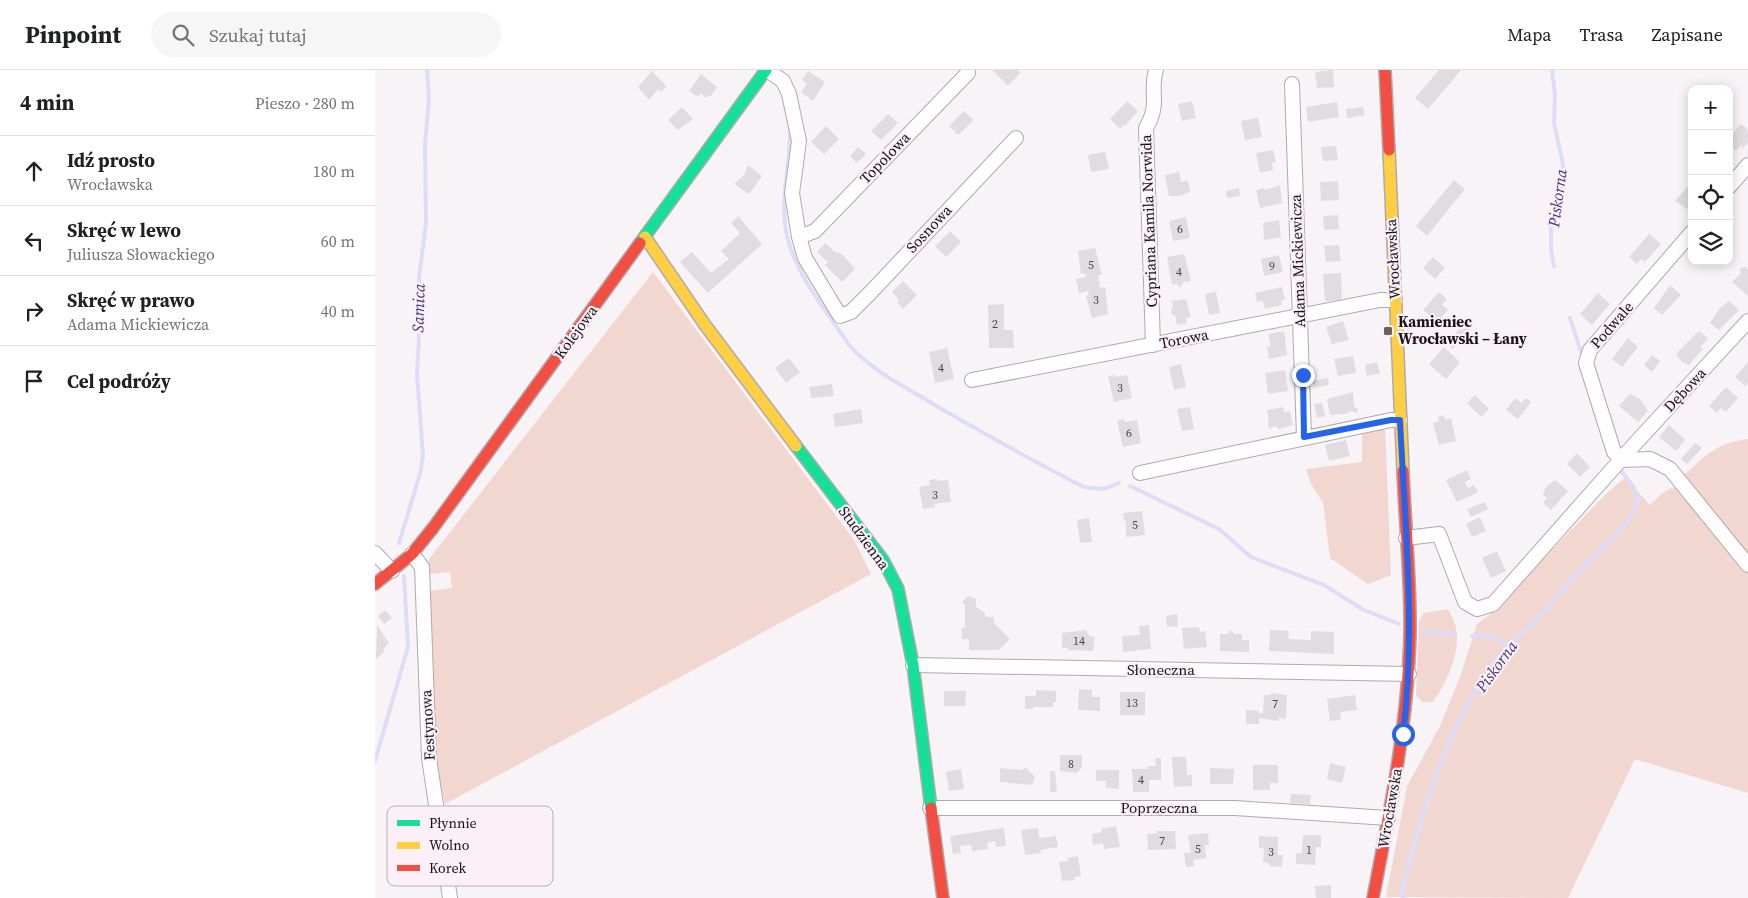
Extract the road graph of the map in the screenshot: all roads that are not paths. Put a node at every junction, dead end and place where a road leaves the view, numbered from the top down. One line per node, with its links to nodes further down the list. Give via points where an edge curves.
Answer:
1 (766, 70): 9 (street, Kolejowa); 10 (street, via 783,81 799,140 791,192)
2 (1156, 70): 15 (street, Cypriana Kamila Norwida, via 1153,78 1155,105 1146,128)
3 (1385, 70): 12 (street, Wrocławska)
4 (968, 73): 10 (street, Topolowa, via 815,231)
5 (1292, 84): 13 (street, Adama Mickiewicza)
6 (1016, 138): 10 (street, Sosnowa, via 851,312 840,316 805,258)
7 (1748, 165): 8 (street)
8 (1733, 182)
9 (645, 237): 23 (street, Kolejowa, via 473,475); 27 (street, Studzienna, via 705,325 883,560 898,589)
10 (799, 237)
11 (1688, 237): 19 (street, Podwale, via 1587,357 1614,452)
12 (1395, 300): 13 (street, Torowa, via 1380,300); 17 (street, Wrocławska)
13 (1301, 316): 15 (street, Torowa); 18 (street, Adama Mickiewicza)
14 (1748, 322): 19 (street, Dębowa)
15 (1153, 345): 16 (street, Torowa)
16 (972, 380)
17 (1400, 420): 18 (street); 21 (street, Wrocławska)
18 (1304, 437): 20 (street)
19 (1623, 460): 21 (street, via 1493,604 1477,609 1465,602 1439,534); 24 (street, via 1659,461 1677,476)
20 (1140, 473)
21 (1406, 538): 28 (street, Wrocławska)
22 (375, 553): 25 (street)
23 (411, 554): 25 (street, Kolejowa); 29 (street, Festynowa, via 422,567 429,758)
24 (1748, 565)
25 (392, 571): 26 (street, Kolejowa)
26 (375, 584)
27 (913, 665): 28 (street, Słoneczna); 30 (street, Studzienna)
28 (1409, 674): 31 (street, Wrocławska)
29 (436, 806)
30 (930, 808): 31 (street, Poprzeczna, via 1235,808); 32 (street, Studzienna)
31 (1389, 818): 33 (street, Wrocławska)
32 (943, 898)
33 (1373, 898)

